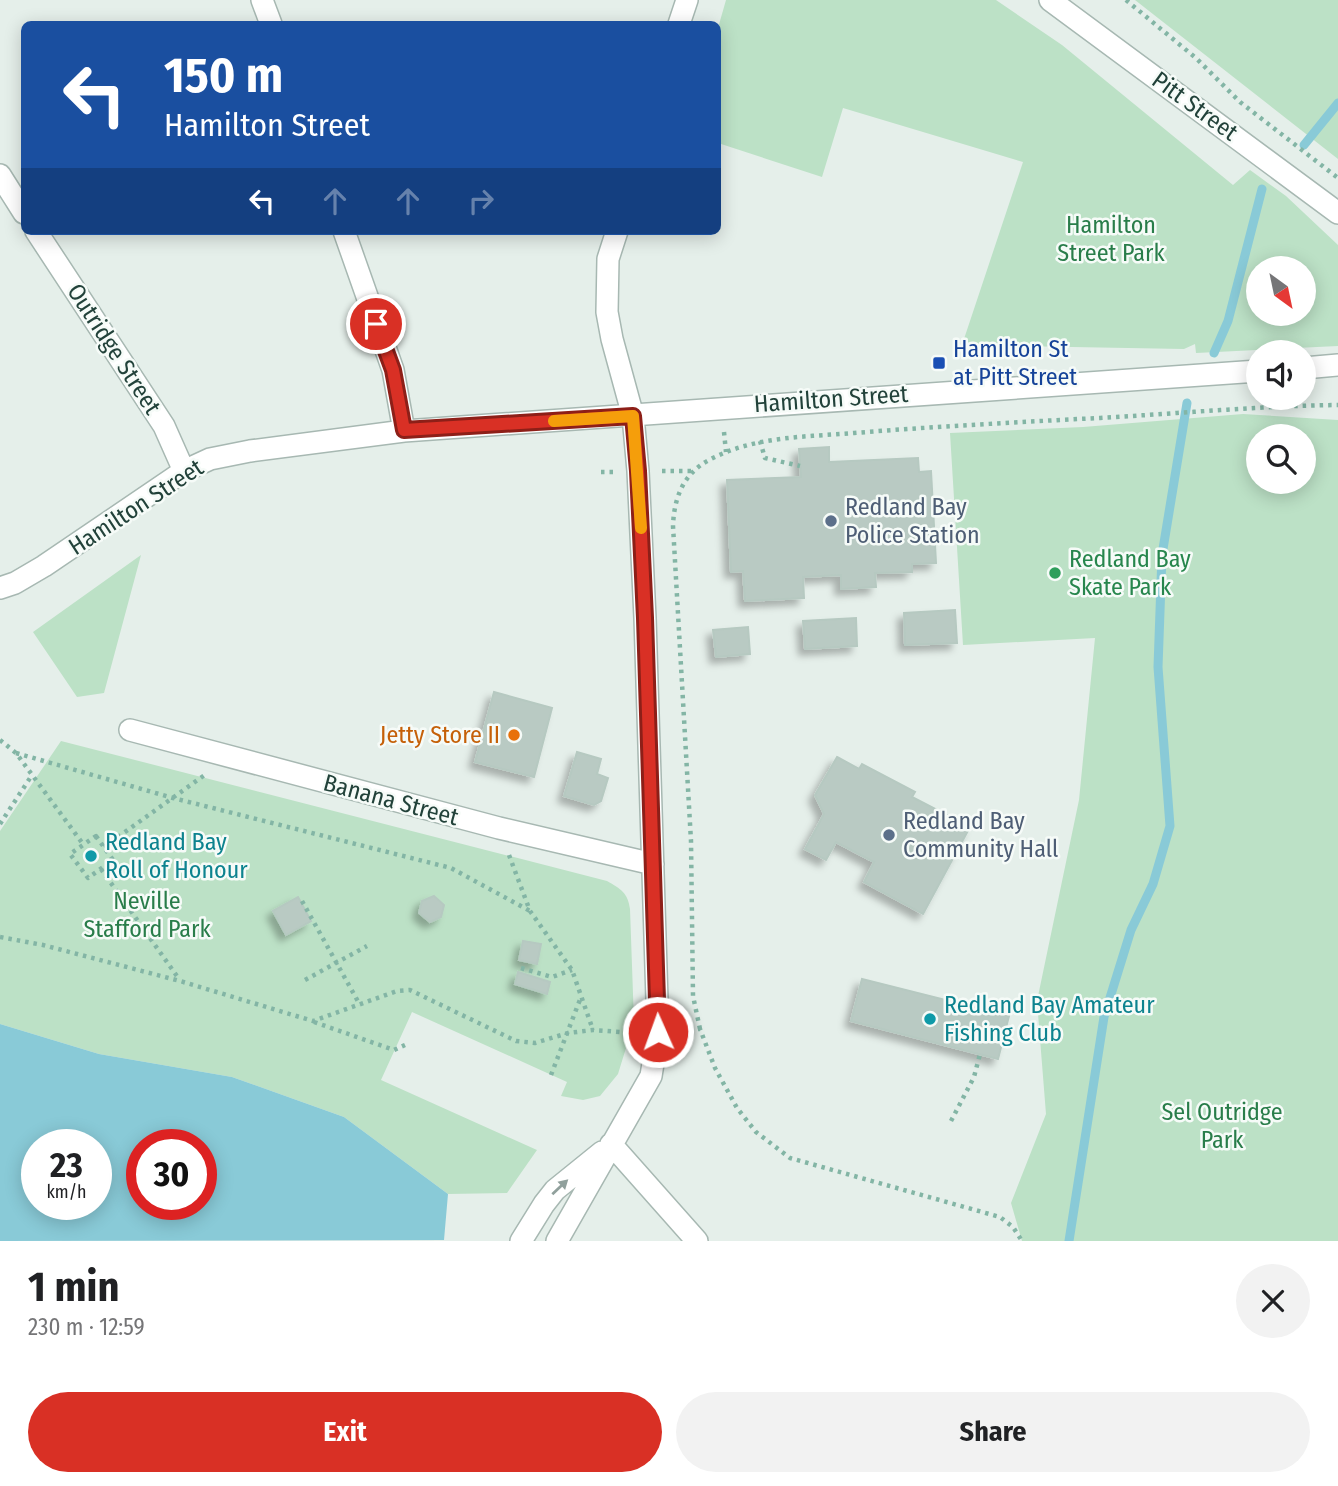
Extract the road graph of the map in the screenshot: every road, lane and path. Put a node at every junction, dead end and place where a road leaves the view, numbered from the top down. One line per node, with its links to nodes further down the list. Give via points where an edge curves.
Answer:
1 (262, 0): 5 (street)
2 (687, 0): 6 (street)
3 (1050, 0): 10 (street, Pitt Street)
4 (1126, 0): 8 (path, via 1197,59 1240,103)
5 (270, 21)
6 (681, 21)
7 (0, 175): 9 (street)
8 (1338, 178)
9 (21, 208)
10 (1338, 213)
11 (39, 235): 24 (street, Outridge Street, via 164,426)
12 (345, 235): 20 (street, via 393,370)
13 (616, 235): 18 (street, via 608,259 607,312)
14 (1338, 365): 15 (street)
15 (1316, 367)
16 (1246, 372): 18 (street, Hamilton Street)
17 (1338, 405): 21 (path, via 952,425)
18 (633, 416): 20 (street, Hamilton Street); 36 (street, via 645,605)
19 (724, 429): 22 (path)
20 (404, 430): 24 (street, Hamilton Street, via 250,451 210,459)
21 (761, 441): 22 (path); 23 (path, via 765,458)
22 (726, 452): 50 (path, via 693,471 674,510 691,841 693,996)
23 (800, 466)
24 (184, 471): 25 (street, Hamilton Street, via 44,566)
25 (0, 588)
26 (130, 730): 29 (street, Banana Street)
27 (0, 740): 28 (path)
28 (16, 753): 30 (path); 31 (path)
29 (229, 757): 31 (path); 33 (street, Banana Street)
30 (32, 775): 32 (path); 34 (path)
31 (173, 798): 35 (path); 39 (path, via 451,868)
32 (0, 824)
33 (499, 828): 36 (street, Banana Street); 39 (path)
34 (83, 844): 35 (path, via 96,836); 37 (path, via 69,854 88,878)
35 (104, 847): 37 (path, via 113,860)
36 (653, 864): 52 (street)
37 (101, 869): 46 (path)
38 (302, 901): 42 (path)
39 (530, 911): 44 (path)
40 (0, 937): 46 (path)
41 (368, 946): 42 (path)
42 (337, 963): 45 (path); 48 (path)
43 (521, 968): 44 (path, via 552,977)
44 (572, 970): 47 (path)
45 (304, 980)
46 (180, 981): 49 (path)
47 (582, 996): 51 (path); 53 (path)
48 (360, 1005): 49 (path); 53 (path, via 410,990 516,1041 536,1043)
49 (313, 1021): 54 (path, via 394,1050)
50 (700, 1029): 52 (path); 62 (path, via 737,1108 756,1132 790,1158 1000,1217)
51 (593, 1030): 52 (path); 53 (path)
52 (658, 1032): 58 (street, via 651,1076)
53 (568, 1033): 56 (path)
54 (405, 1045)
55 (980, 1054): 57 (path, via 974,1077)
56 (551, 1074)
57 (951, 1121)
58 (611, 1144): 59 (street, one-way to 58, via 555,1191); 60 (street); 61 (street)
59 (521, 1241)
60 (557, 1241)
61 (697, 1241)
62 (1022, 1241)

